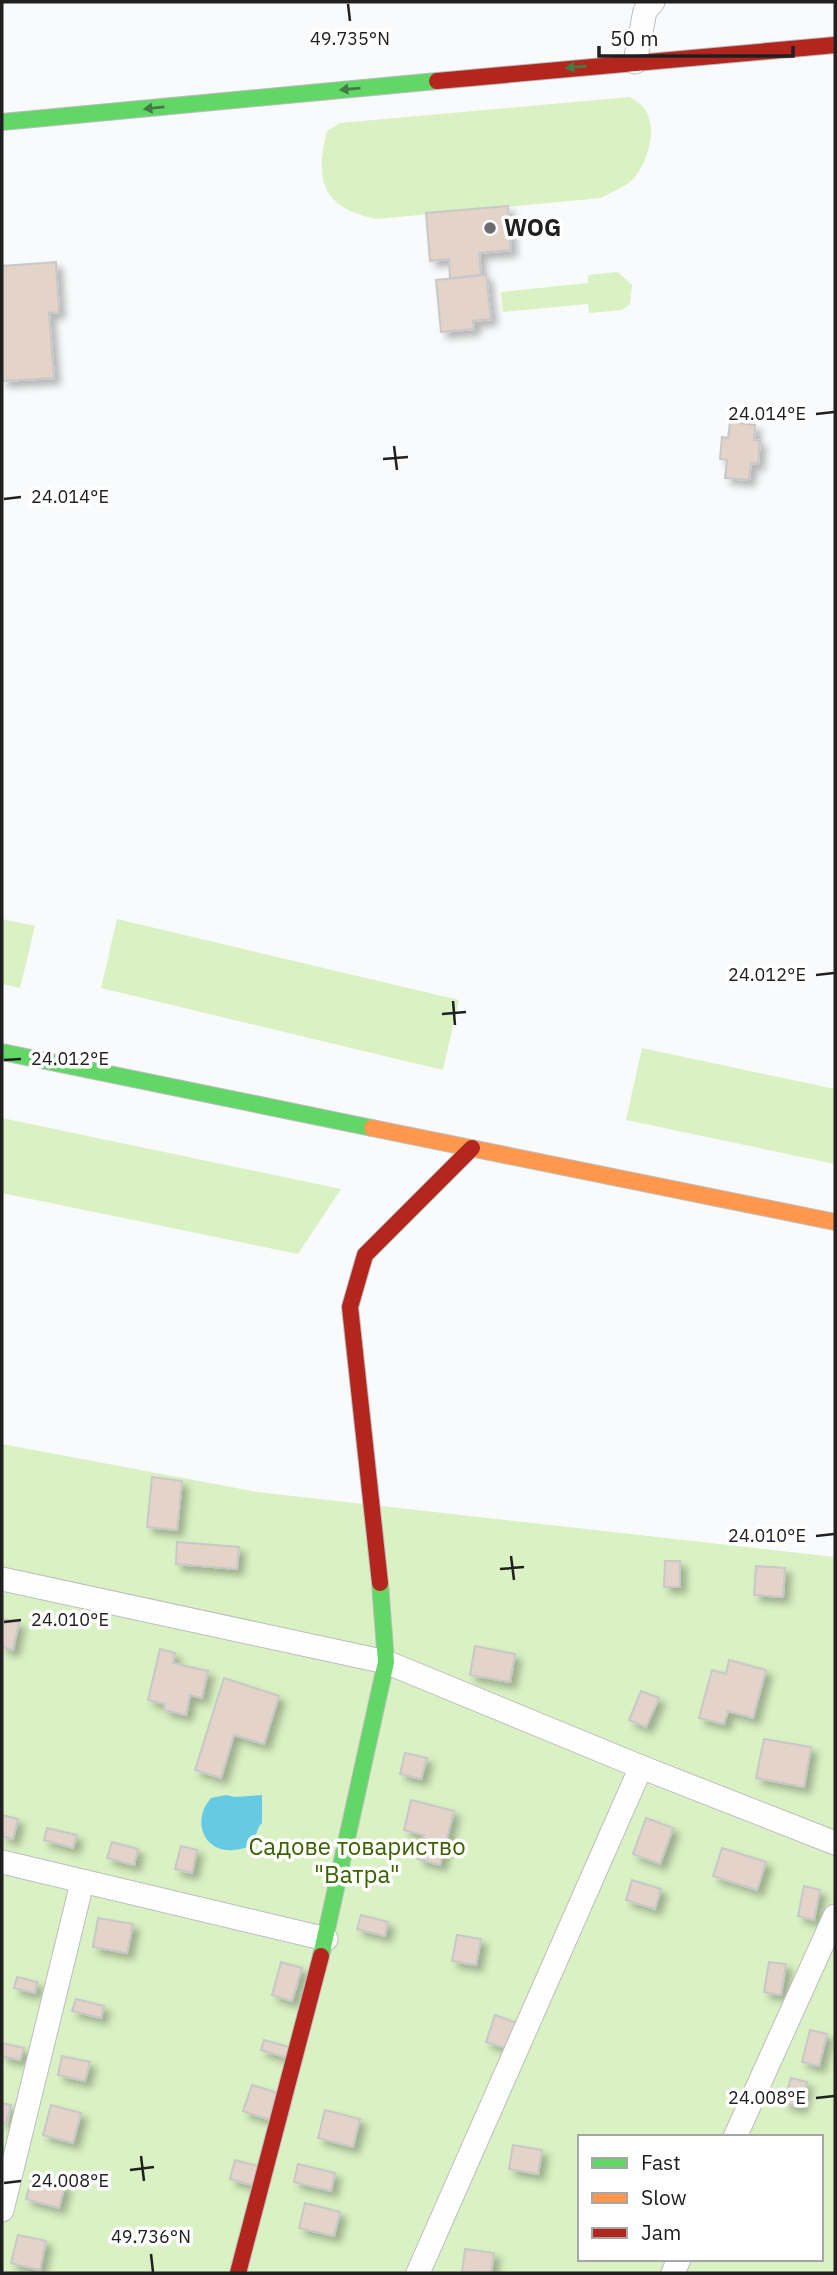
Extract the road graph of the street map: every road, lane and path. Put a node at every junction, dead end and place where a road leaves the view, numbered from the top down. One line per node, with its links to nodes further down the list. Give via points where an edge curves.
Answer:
1 (653, 2): 3 (street, via 645,11)
2 (835, 45): 3 (main road)
3 (635, 62): 4 (main road, one-way to 4)
4 (2, 122)
5 (2, 1052): 6 (main road)
6 (472, 1148): 7 (main road); 9 (main road, via 365,1255 350,1307)
7 (835, 1223)
8 (2, 1579): 9 (street)
9 (386, 1662): 10 (street); 15 (main road)
10 (641, 1768): 11 (street); 19 (street)
11 (835, 1843)
12 (2, 1862): 13 (street)
13 (82, 1882): 15 (street); 17 (street)
14 (835, 1916): 16 (street)
15 (326, 1939): 18 (main road)
16 (736, 2135)
17 (2, 2210)
18 (239, 2273)
19 (418, 2273)

